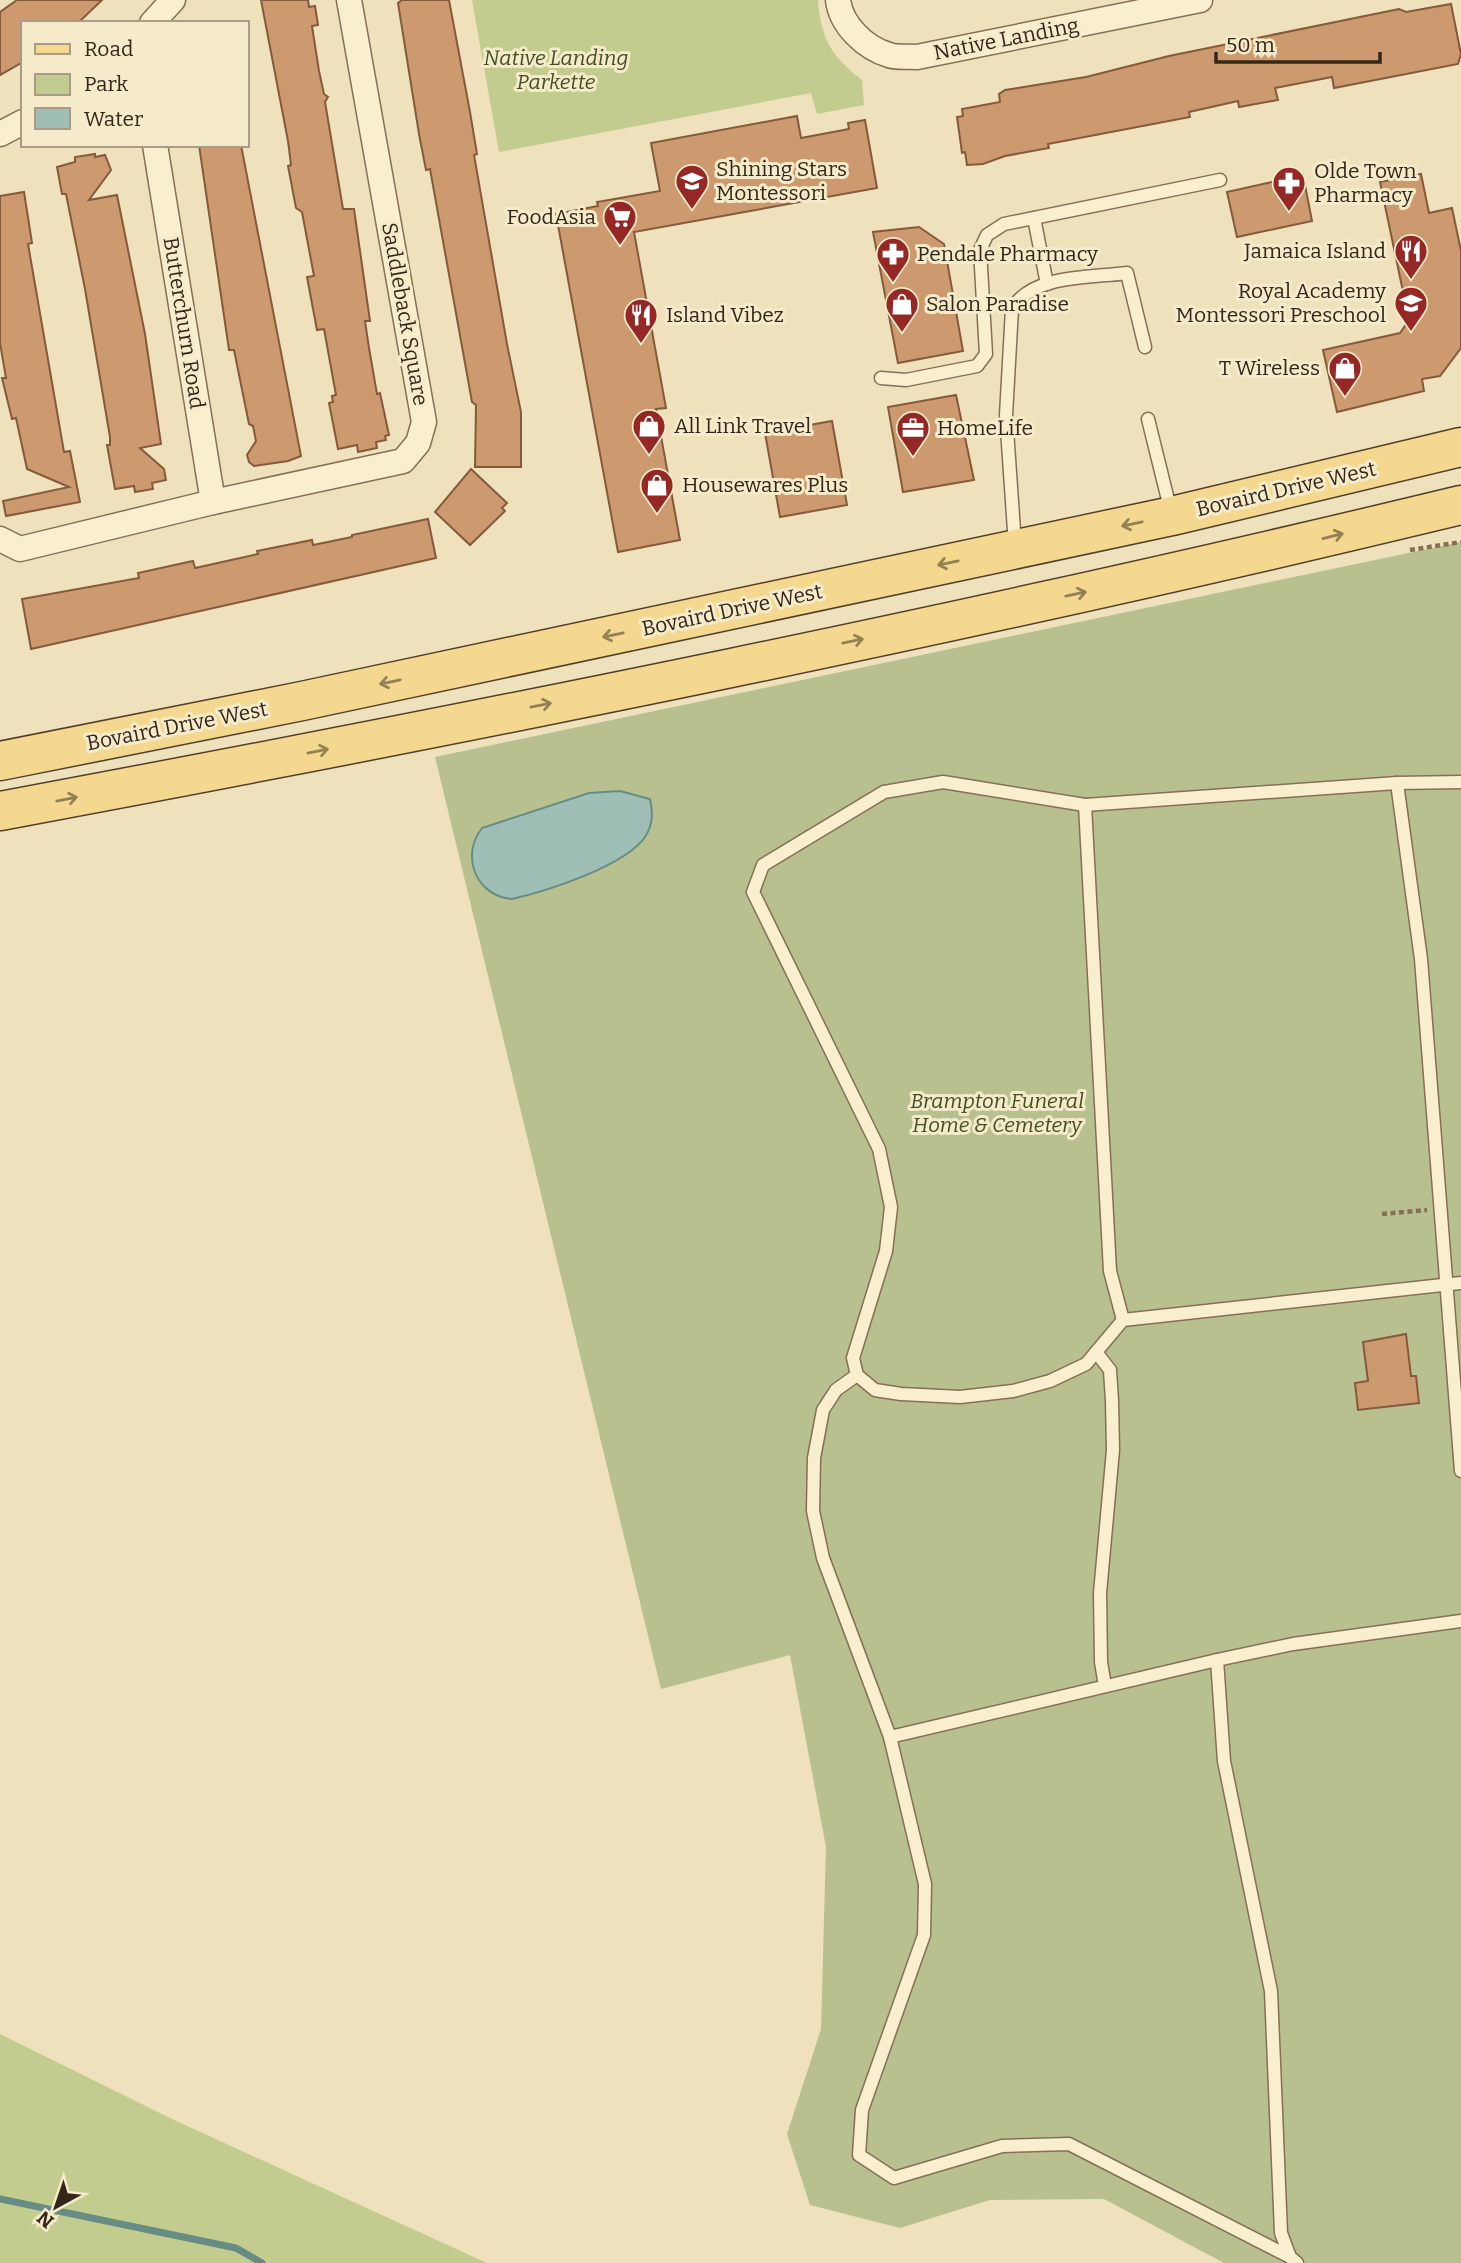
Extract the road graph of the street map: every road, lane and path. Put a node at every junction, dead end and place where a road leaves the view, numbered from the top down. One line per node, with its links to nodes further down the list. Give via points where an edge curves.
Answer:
1 (173, 0): 5 (street)
2 (349, 0): 16 (street, Saddleback Square, via 425,422 418,443 403,461)
3 (838, 0): 4 (street, Native Landing, via 842,18 870,46 892,56 917,57)
4 (1200, 0)
5 (154, 21)
6 (21, 123): 7 (street)
7 (0, 134)
8 (155, 147): 16 (street, Butterchurn Road)
9 (1220, 180): 10 (lane)
10 (1034, 218): 11 (lane); 13 (lane, via 1004,224 987,235 980,250 986,354 977,366 906,380)
11 (1047, 284): 12 (lane, via 1127,273); 20 (lane, via 1020,296 1012,309 1006,415)
12 (1145, 347)
13 (881, 378)
14 (1148, 419): 18 (lane)
15 (1461, 447): 18 (main road, Bovaird Drive West)
16 (213, 502): 19 (street, Saddleback Square, via 20,549)
17 (1461, 505): 21 (main road, one-way to 17)
18 (1172, 516): 20 (main road, Bovaird Drive West, one-way to 20); 21 (main road)
19 (0, 539)
20 (1015, 549): 22 (main road, Bovaird Drive West, one-way to 22)
21 (1186, 570): 26 (main road, one-way to 21, via 760,661)
22 (0, 761)
23 (1461, 782): 24 (lane)
24 (1397, 783): 25 (lane); 27 (lane, via 1421,959)
25 (1085, 805): 31 (lane, via 1110,1271); 33 (lane, via 943,782 884,792 763,864 753,891 879,1149 891,1207 886,1251 853,1357)
26 (0, 811)
27 (1439, 1208): 28 (path); 30 (lane)
28 (1382, 1214)
29 (1461, 1283): 30 (lane)
30 (1445, 1286): 31 (lane); 34 (lane)
31 (1123, 1320): 32 (lane)
32 (1096, 1352): 33 (lane, via 1086,1364 1050,1381 1013,1391 960,1396 901,1394 875,1390); 37 (lane, via 1110,1370 1112,1401 1113,1450 1100,1592)
33 (857, 1375): 38 (lane, via 836,1390 823,1410 814,1458 813,1511 823,1558)
34 (1461, 1471)
35 (1461, 1621): 36 (lane, via 1293,1644)
36 (1217, 1660): 37 (lane); 39 (lane, via 1224,1761 1271,1991 1281,2233)
37 (1105, 1686): 38 (lane)
38 (891, 1737): 39 (lane, via 925,1884 924,1935 862,2110 859,2155 894,2178 1002,2146 1069,2144)
39 (1293, 2260)

